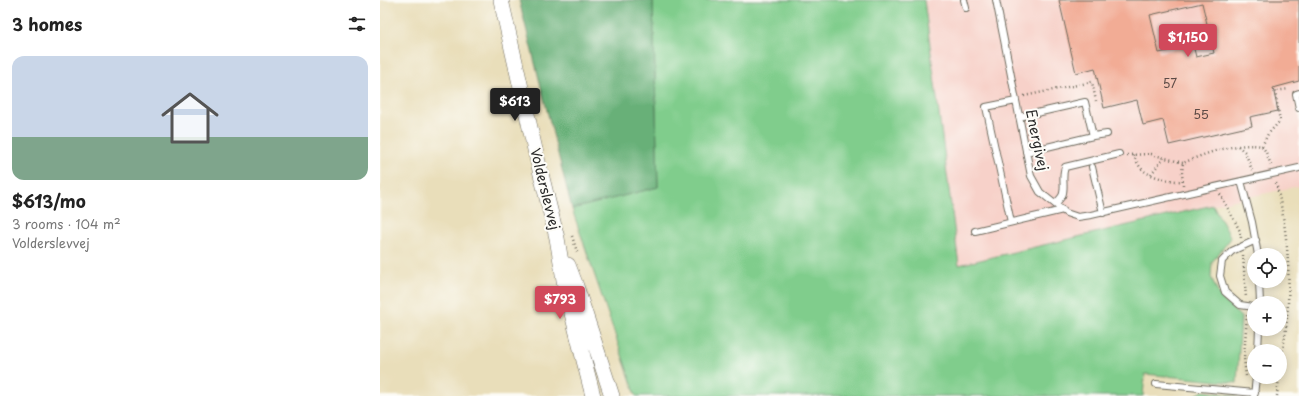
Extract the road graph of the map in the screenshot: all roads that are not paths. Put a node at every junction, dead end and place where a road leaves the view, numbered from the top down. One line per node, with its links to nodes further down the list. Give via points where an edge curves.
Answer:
1 (501, 0): 21 (street, Volderslevvej)
2 (964, 0): 4 (lane)
3 (996, 0): 6 (lane, Energivej)
4 (966, 8)
5 (1299, 93): 7 (lane, via 1296,94)
6 (1016, 101): 8 (lane, Energivej); 19 (lane, via 986,108)
7 (1299, 108)
8 (1019, 117): 10 (lane, via 1085,102); 11 (lane, Energivej)
9 (1107, 134): 10 (lane)
10 (1093, 136): 11 (lane)
11 (1026, 152): 16 (lane, Energivej, via 1031,176 1040,192)
12 (1119, 154): 16 (lane, via 1065,167 1062,175 1062,196)
13 (1092, 167): 18 (lane)
14 (1299, 168): 15 (lane, Energivej)
15 (1241, 181): 18 (lane, Energivej); 22 (lane)
16 (1055, 204): 17 (lane, Energivej)
17 (1063, 210): 18 (lane, Energivej, via 1078,217); 19 (lane)
18 (1103, 212)
19 (1011, 222): 20 (lane)
20 (975, 231)
21 (557, 238): 28 (street, Volderslevvej, via 565,286); 29 (street, Volderslevvej, via 576,286)
22 (1256, 240): 23 (lane); 24 (lane, via 1232,251 1222,261 1220,276 1225,292 1240,305)
23 (1257, 248)
24 (1247, 306)
25 (1156, 384): 27 (lane)
26 (1256, 384): 27 (lane)
27 (1255, 394)
28 (593, 396)
29 (612, 396)

